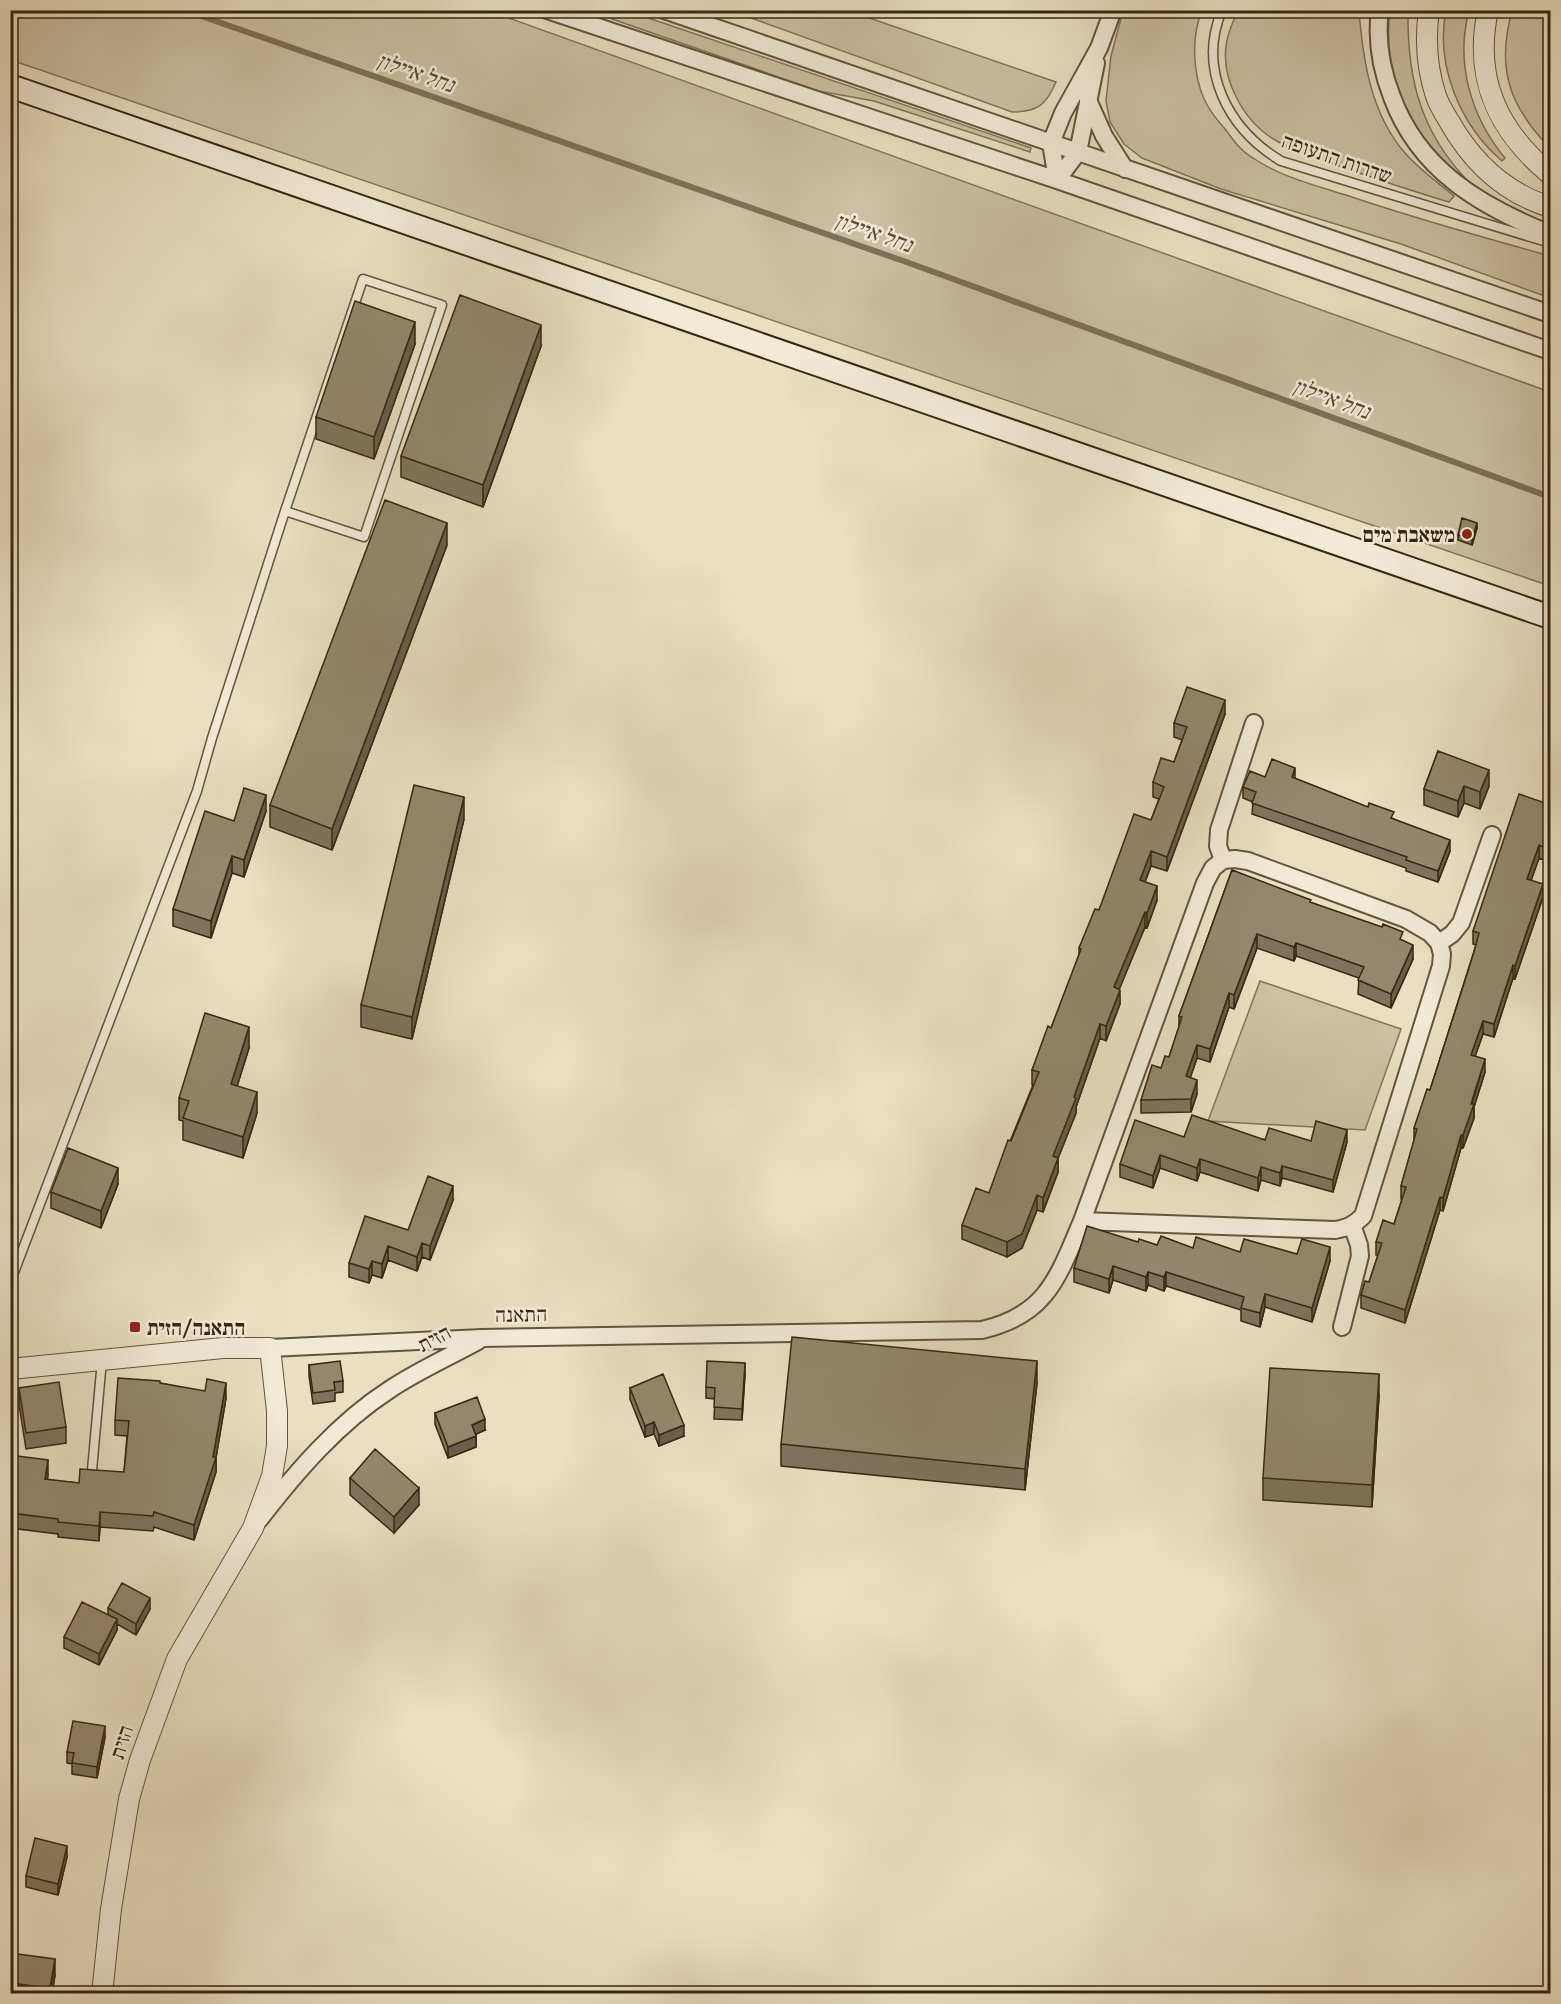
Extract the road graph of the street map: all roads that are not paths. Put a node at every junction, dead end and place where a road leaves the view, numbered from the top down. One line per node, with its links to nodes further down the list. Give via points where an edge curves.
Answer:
1 (547, 10): 15 (street)
2 (664, 10): 11 (street)
3 (1113, 10): 8 (street)
4 (1222, 10): 18 (lane, שדרות התעופה, via 1213,57 1221,95 1227,109 1263,150 1291,165)
5 (1380, 10): 17 (street, via 1380,52 1387,83 1412,138 1436,168 1463,190)
6 (1429, 10): 16 (street, via 1426,34 1436,98 1460,141 1504,186)
7 (1488, 10): 14 (street, via 1483,50 1493,102 1505,127 1532,159)
8 (1099, 48): 10 (street); 11 (street)
9 (10, 86): 22 (main road)
10 (1088, 100): 12 (street); 13 (street)
11 (1051, 143): 12 (street); 15 (street)
12 (1078, 152): 13 (street); 15 (street)
13 (1125, 169): 19 (street)
14 (1551, 174)
15 (1057, 180): 20 (street)
16 (1551, 207)
17 (1551, 234)
18 (1551, 243)
19 (1551, 314)
20 (1551, 351)
21 (285, 511): 21 (lane, via 364,537 442,305 363,279); 29 (lane, via 197,791)
22 (1551, 617)
23 (1254, 723): 25 (street, via 1219,830 1218,846)
24 (1492, 835): 26 (street, via 1461,923)
25 (1223, 860): 26 (street, via 1248,861 1406,919); 27 (street, via 1205,883)
26 (1439, 943): 28 (street, via 1442,966 1363,1216)
27 (1082, 1221): 28 (street, via 1335,1230); 31 (street, התאנה, via 1059,1274 1043,1297 1014,1320 982,1330)
28 (1352, 1225): 30 (street, via 1360,1256)
29 (10, 1283)
30 (1342, 1327)
31 (482, 1338): 32 (street, התאנה); 36 (street, הזית, via 390,1389 361,1410 290,1480)
32 (270, 1348): 33 (street, התאנה, via 223,1348); 36 (street, הזית, via 278,1411 277,1446)
33 (102, 1359): 34 (street, התאנה); 35 (lane)
34 (10, 1369)
35 (92, 1470)
36 (254, 1528): 37 (street, הזית, via 177,1659 140,1760 129,1799 111,1909)
37 (102, 1994)

